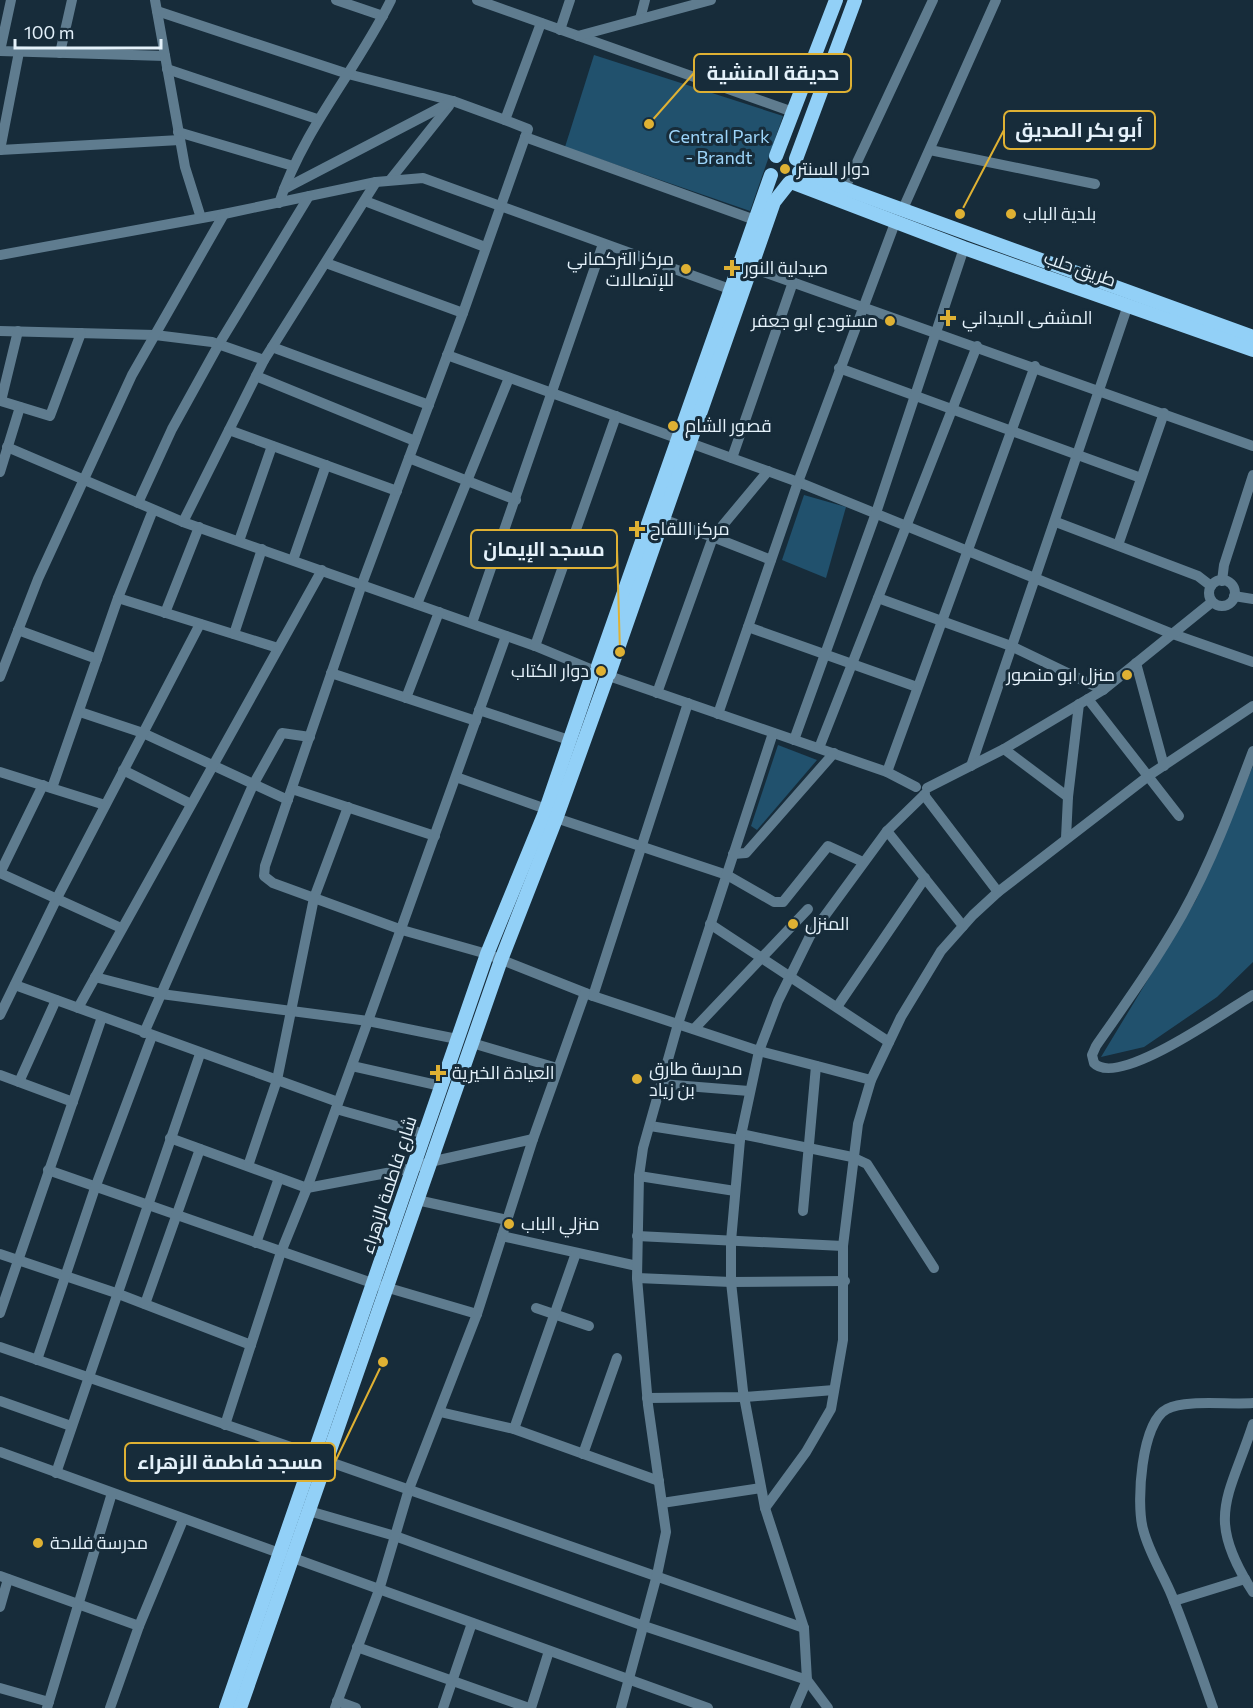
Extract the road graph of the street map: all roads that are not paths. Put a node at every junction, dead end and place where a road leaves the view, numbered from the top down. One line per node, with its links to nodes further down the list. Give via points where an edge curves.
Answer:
1 (12, 0): 21 (street, via 0,51)
2 (72, 0): 22 (street)
3 (336, 0): 16 (street)
4 (391, 0): 16 (street)
5 (477, 0): 13 (street)
6 (570, 0): 19 (street)
7 (645, 0): 17 (street)
8 (711, 0): 14 (street)
9 (836, 0): 27 (main road, شارع فاطمة الزهراء)
10 (855, 0): 36 (main road, شارع فاطمة الزهراء)
11 (933, 0): 42 (street)
12 (996, 0): 33 (street)
13 (490, 2): 18 (street)
14 (696, 2): 17 (street)
15 (156, 5): 23 (street); 25 (street)
16 (383, 16): 25 (street)
17 (640, 19): 20 (street)
18 (541, 23): 19 (street); 29 (street)
19 (560, 30): 20 (street)
20 (578, 36): 27 (street)
21 (19, 52): 22 (street); 32 (street)
22 (60, 53): 23 (street)
23 (165, 56): 24 (street)
24 (167, 69): 28 (street); 30 (street)
25 (348, 74): 26 (street); 28 (street)
26 (453, 101): 29 (street); 38 (street); 41 (street)
27 (793, 112): 34 (main road, شارع فاطمة الزهراء)
28 (317, 120): 35 (street)
29 (505, 120): 31 (street, via 528,129)
30 (179, 136): 32 (street); 35 (street); 49 (street, via 184,167)
31 (525, 137): 46 (street); 50 (street)
32 (0, 150)
33 (930, 150): 40 (street); 48 (street)
34 (776, 156): 36 (main road, via 784,153); 37 (main road, شارع فاطمة الزهراء, via 770,164)
35 (293, 166): 41 (street)
36 (794, 174): 37 (main road, via 776,181); 42 (main road); 48 (main road); 57 (main road, شارع فاطمة الزهراء, via 774,202)
37 (771, 175): 50 (main road, شارع فاطمة الزهراء)
38 (390, 180): 39 (street); 46 (street, via 423,178)
39 (376, 182): 43 (street); 44 (street)
40 (1095, 184)
41 (284, 189): 45 (street)
42 (844, 190): 48 (main road)
43 (309, 196): 45 (street); 69 (street)
44 (365, 201): 52 (street); 55 (street)
45 (279, 203): 47 (street)
46 (499, 206): 51 (street); 52 (street)
47 (224, 214): 49 (street); 67 (street)
48 (898, 217): 53 (main road, طريق حلب); 61 (street); 68 (main road)
49 (201, 218): 54 (street)
50 (755, 220): 56 (main road, شارع فاطمة الزهراء)
51 (603, 244): 59 (street); 80 (street)
52 (485, 247): 62 (street)
53 (964, 248): 60 (main road, طريق حلب); 65 (street)
54 (0, 255)
55 (326, 263): 62 (street); 71 (street)
56 (740, 264): 57 (street); 59 (main road, شارع فاطمة الزهراء)
57 (753, 268): 58 (street); 59 (main road, شارع فاطمة الزهراء)
58 (793, 282): 61 (street); 96 (street)
59 (737, 292): 89 (main road, شارع فاطمة الزهراء)
60 (1128, 305): 72 (main road, طريق حلب); 79 (street)
61 (862, 306): 65 (street); 76 (street)
62 (463, 313): 73 (street)
63 (0, 331): 64 (street)
64 (18, 331): 66 (street); 83 (street, via 1,401)
65 (934, 332): 70 (street); 81 (street)
66 (81, 333): 67 (street); 83 (street, via 50,416)
67 (155, 335): 69 (street); 102 (street)
68 (1253, 336)
69 (219, 344): 74 (street); 107 (street, via 171,429)
70 (977, 346): 75 (street); 84 (street)
71 (272, 347): 74 (street); 82 (street)
72 (1253, 350)
73 (447, 355): 78 (street); 82 (street)
74 (264, 360): 77 (street)
75 (1035, 366): 79 (street); 88 (street)
76 (839, 368): 81 (street); 104 (street)
77 (256, 376): 87 (street); 90 (street)
78 (509, 378): 80 (street); 103 (street)
79 (1101, 389): 85 (street); 94 (street)
80 (553, 393): 86 (street); 106 (street)
81 (914, 395): 84 (street); 109 (street)
82 (429, 405): 90 (street)
83 (20, 407): 93 (street)
84 (952, 409): 88 (street); 113 (street)
85 (1164, 413): 92 (street); 101 (street)
86 (616, 416): 89 (street); 143 (street)
87 (229, 430): 91 (street); 111 (street)
88 (1011, 431): 94 (street); 119 (street)
89 (684, 440): 96 (street); 110 (main road, شارع فاطمة الزهراء); 153 (main road, شارع فاطمة الزهراء)
90 (415, 441): 95 (street)
91 (272, 446): 97 (street); 116 (street)
92 (1253, 446)
93 (7, 447): 99 (street); 102 (street)
94 (1078, 455): 101 (street); 112 (street)
95 (409, 458): 103 (street); 105 (street)
96 (732, 458): 98 (street)
97 (326, 465): 105 (street); 120 (street)
98 (768, 471): 104 (street); 115 (street)
99 (0, 472)
100 (1253, 474): 124 (street)
101 (1141, 478): 117 (street)
102 (83, 480): 107 (street); 139 (street)
103 (466, 482): 106 (street); 132 (street)
104 (798, 482): 109 (street); 121 (street)
105 (397, 491): 125 (street)
106 (516, 500): 135 (street)
107 (138, 504): 108 (street)
108 (153, 510): 111 (street); 128 (street)
109 (876, 513): 113 (street); 146 (street)
110 (662, 519): 115 (street); 153 (main road, شارع فاطمة الزهراء)
111 (183, 522): 114 (street)
112 (1056, 522): 117 (street); 123 (street)
113 (906, 525): 119 (street); 129 (street)
114 (199, 527): 116 (street); 134 (street)
115 (713, 537): 121 (street); 156 (street)
116 (239, 541): 118 (street)
117 (1118, 545): 126 (street, via 1198,576)
118 (262, 549): 120 (street); 141 (street)
119 (968, 549): 123 (street); 136 (street)
120 (293, 560): 122 (street)
121 (771, 560): 138 (street)
122 (321, 570): 125 (street); 145 (street)
123 (1036, 577): 140 (street); 144 (street)
124 (1222, 581): 126 (street); 127 (street, via 1230,584)
125 (362, 584): 132 (street); 152 (street)
126 (1211, 586): 131 (street)
127 (1234, 596): 130 (street); 131 (street, via 1227,605)
128 (117, 598): 134 (street); 147 (street)
129 (878, 598): 136 (street); 150 (street)
130 (1253, 598)
131 (1212, 602): 140 (street)
132 (417, 604): 133 (street)
133 (439, 612): 135 (street); 157 (street)
134 (165, 613): 137 (street)
135 (472, 623): 142 (street)
136 (940, 623): 144 (street); 154 (street)
137 (200, 624): 141 (street); 165 (street)
138 (748, 627): 146 (street); 162 (street)
139 (18, 630): 147 (street); 151 (street)
140 (1170, 633): 148 (street); 149 (street)
141 (234, 634): 145 (street)
142 (506, 636): 143 (street); 163 (street)
143 (535, 646): 153 (street)
144 (1011, 646): 155 (street); 174 (street)
145 (278, 648): 173 (street)
146 (825, 654): 150 (street); 168 (street)
147 (97, 659): 161 (street)
148 (1253, 662)
149 (1136, 663): 155 (street); 175 (street)
150 (852, 664): 154 (street); 169 (street)
151 (1, 672)
152 (332, 673): 157 (street); 166 (street)
153 (601, 674): 156 (street); 167 (main road, شارع فاطمة الزهراء); 190 (main road, شارع فاطمة الزهراء)
154 (917, 687): 178 (street)
155 (1103, 690): 158 (street)
156 (657, 693): 159 (street)
157 (406, 698): 163 (street)
158 (1084, 701): 170 (street); 179 (street); 185 (street)
159 (688, 704): 162 (street); 195 (street)
160 (1253, 706): 175 (street)
161 (80, 712): 165 (street); 182 (street)
162 (718, 714): 164 (street)
163 (478, 716): 167 (street); 180 (street)
164 (773, 732): 168 (street); 196 (street)
165 (143, 733): 173 (street); 176 (street)
166 (309, 737): 181 (street, via 282,733); 183 (street)
167 (569, 740): 190 (main road, شارع فاطمة الزهراء)
168 (794, 740): 169 (street)
169 (819, 748): 172 (street)
170 (1004, 749): 174 (street); 185 (street)
171 (1253, 751): 216 (street, via 1196,888 1152,964 1096,1046 1094,1063 1102,1069 1113,1069 1146,1059)
172 (834, 753): 178 (street); 196 (street, via 746,853)
173 (213, 764): 181 (street); 187 (street)
174 (971, 766): 184 (street)
175 (1164, 766): 179 (street)
176 (123, 770): 187 (street); 188 (street)
177 (0, 772): 182 (street)
178 (887, 772): 184 (street)
179 (1149, 776): 191 (street); 194 (street)
180 (456, 777): 190 (street); 193 (street)
181 (253, 785): 186 (street); 214 (street)
182 (47, 787): 188 (street); 201 (street, via 0,873)
183 (292, 789): 186 (street); 189 (street)
184 (923, 791): 192 (street); 200 (street)
185 (1068, 797): 194 (street)
186 (288, 800): 202 (street, via 264,876)
187 (191, 804): 206 (street)
188 (105, 806): 201 (street)
189 (348, 807): 193 (street); 202 (street)
190 (549, 814): 195 (street); 208 (main road, شارع فاطمة الزهراء); 210 (main road, شارع فاطمة الزهراء)
191 (1179, 816)
192 (887, 831): 197 (street); 199 (street)
193 (435, 836): 207 (street)
194 (1066, 838): 200 (street)
195 (642, 845): 198 (street); 215 (street)
196 (734, 854): 198 (street)
197 (863, 862): 198 (street, via 828,846 783,902 774,902); 211 (street, via 810,936)
198 (727, 875): 204 (street)
199 (925, 878): 205 (street); 218 (street)
200 (998, 892): 205 (street)
201 (57, 898): 206 (street); 213 (street)
202 (314, 898): 207 (street); 220 (street)
203 (808, 909): 209 (street)
204 (710, 924): 209 (street); 224 (street)
205 (963, 926): 228 (street, via 942,951)
206 (121, 928): 212 (street)
207 (402, 930): 208 (street); 223 (street)
208 (487, 954): 210 (street); 227 (main road, شارع فاطمة الزهراء)
209 (762, 957): 211 (street); 225 (street)
210 (501, 960): 215 (street); 229 (main road, شارع فاطمة الزهراء)
211 (790, 975): 218 (street); 230 (street)
212 (95, 977): 214 (street); 219 (street)
213 (15, 985): 217 (street); 221 (street)
214 (161, 994): 220 (street); 226 (street)
215 (589, 994): 224 (street); 234 (street)
216 (1253, 995)
217 (56, 1000): 219 (street); 238 (street)
218 (837, 1007): 228 (street)
219 (78, 1008): 222 (street)
220 (291, 1011): 223 (street); 236 (street)
221 (0, 1015)
222 (102, 1017): 226 (street); 242 (street)
223 (368, 1022): 227 (street); 232 (street)
224 (678, 1024): 225 (street); 239 (street)
225 (694, 1029): 230 (street)
226 (148, 1034): 231 (street); 258 (street)
227 (458, 1039): 240 (main road, شارع فاطمة الزهراء)
228 (889, 1042): 237 (street)
229 (472, 1043): 234 (street); 252 (main road, شارع فاطمة الزهراء)
230 (759, 1051): 233 (street); 241 (street)
231 (200, 1054): 236 (street); 247 (street)
232 (352, 1066): 240 (street); 243 (street)
233 (816, 1066): 237 (street); 249 (street)
234 (557, 1068): 248 (street)
235 (0, 1075): 238 (street)
236 (277, 1080): 243 (street); 253 (street)
237 (871, 1080): 251 (street)
238 (19, 1082): 242 (street)
239 (662, 1084): 241 (street); 244 (street)
240 (441, 1086): 245 (main road, شارع فاطمة الزهراء)
241 (749, 1091): 246 (street)
242 (73, 1102): 255 (street)
243 (337, 1105): 245 (street); 259 (street)
244 (650, 1126): 246 (street); 256 (street)
245 (425, 1134): 254 (main road, شارع فاطمة الزهراء)
246 (741, 1137): 249 (street); 260 (street)
247 (170, 1138): 250 (street); 262 (street)
248 (533, 1139): 252 (street); 265 (street)
249 (807, 1148): 251 (street); 263 (street)
250 (200, 1149): 253 (street); 264 (street)
251 (852, 1157): 270 (street); 276 (street, via 867,1164)
252 (430, 1162): 254 (street); 261 (main road, شارع فاطمة الزهراء)
253 (248, 1166): 257 (street)
254 (413, 1168): 259 (street); 281 (main road, شارع فاطمة الزهراء)
255 (48, 1170): 258 (street); 274 (street)
256 (639, 1176): 260 (street); 267 (street)
257 (279, 1178): 259 (street); 269 (street)
258 (95, 1188): 262 (street); 277 (street)
259 (307, 1188): 271 (street)
260 (735, 1191): 268 (street)
261 (417, 1200): 265 (street); 281 (main road, شارع فاطمة الزهراء)
262 (146, 1205): 264 (street); 282 (street)
263 (803, 1211)
264 (176, 1215): 269 (street); 283 (street)
265 (507, 1220): 266 (street)
266 (502, 1236): 272 (street); 286 (street)
267 (637, 1236): 268 (street); 275 (street)
268 (731, 1241): 270 (street); 280 (street)
269 (256, 1243): 271 (street)
270 (843, 1246): 279 (street)
271 (281, 1252): 281 (street); 289 (street)
272 (576, 1252): 275 (street); 287 (street)
273 (0, 1254): 274 (street)
274 (18, 1260): 277 (street); 285 (street)
275 (637, 1266): 278 (street)
276 (934, 1268)
277 (66, 1276): 282 (street); 292 (street)
278 (637, 1278): 280 (street); 296 (street)
279 (845, 1281): 280 (street); 294 (street, via 843,1340)
280 (731, 1282): 295 (street)
281 (381, 1286): 286 (street); 306 (main road, شارع فاطمة الزهراء)
282 (116, 1293): 283 (street); 293 (street)
283 (145, 1304): 289 (street)
284 (536, 1308): 287 (street)
285 (0, 1313)
286 (477, 1314): 299 (street)
287 (555, 1314): 288 (street); 303 (street)
288 (589, 1326)
289 (251, 1345): 301 (street)
290 (0, 1347): 292 (street)
291 (617, 1358): 305 (street)
292 (37, 1360): 293 (street)
293 (86, 1377): 301 (street); 302 (street)
294 (834, 1390): 295 (street); 313 (street, via 831,1409 806,1452)
295 (745, 1397): 296 (street); 309 (street)
296 (647, 1398): 308 (street)
297 (0, 1401): 302 (street)
298 (1253, 1403): 323 (street, via 1177,1406 1162,1412 1152,1425 1141,1493 1142,1527)
299 (440, 1412): 303 (street); 310 (street)
300 (1253, 1424): 320 (street, via 1224,1510 1228,1543)
301 (225, 1425): 306 (street)
302 (71, 1426): 307 (street)
303 (514, 1429): 305 (street)
304 (0, 1452): 307 (street)
305 (583, 1454): 308 (street)
306 (318, 1464): 310 (street); 314 (main road, شارع فاطمة الزهراء); 317 (main road, شارع فاطمة الزهراء)
307 (56, 1473): 311 (street)
308 (659, 1481): 312 (street)
309 (761, 1488): 312 (street); 313 (street)
310 (409, 1489): 316 (street); 318 (street)
311 (112, 1494): 315 (street); 324 (street)
312 (662, 1503): 318 (street, via 666,1532)
313 (765, 1508): 329 (street)
314 (309, 1511): 316 (street); 317 (main road, شارع فاطمة الزهراء)
315 (183, 1520): 317 (street); 327 (street)
316 (395, 1536): 321 (street); 328 (street)
317 (286, 1557): 321 (street); 339 (main road, شارع فاطمة الزهراء); 340 (main road, شارع فاطمة الزهراء)
318 (657, 1575): 328 (street); 329 (street)
319 (4, 1578): 324 (street); 325 (street)
320 (1245, 1579): 322 (street); 323 (street)
321 (379, 1590): 326 (street); 330 (street)
322 (1253, 1592)
323 (1174, 1601): 348 (street)
324 (80, 1604): 327 (street); 336 (street)
325 (0, 1608)
326 (472, 1623): 331 (street); 334 (street)
327 (139, 1626): 338 (street)
328 (644, 1626): 332 (street); 333 (street)
329 (804, 1628): 333 (street)
330 (357, 1647): 334 (street); 337 (street)
331 (549, 1651): 332 (street); 343 (street)
332 (630, 1680): 344 (street); 345 (street)
333 (807, 1680): 346 (street); 347 (street)
334 (453, 1681): 342 (street); 343 (street)
335 (0, 1688): 336 (street)
336 (48, 1705)
337 (336, 1705): 341 (street)
338 (110, 1708)
339 (226, 1708)
340 (240, 1708)
341 (356, 1708)
342 (442, 1708)
343 (530, 1708)
344 (621, 1708)
345 (708, 1708)
346 (795, 1708)
347 (828, 1708)
348 (1213, 1708)

